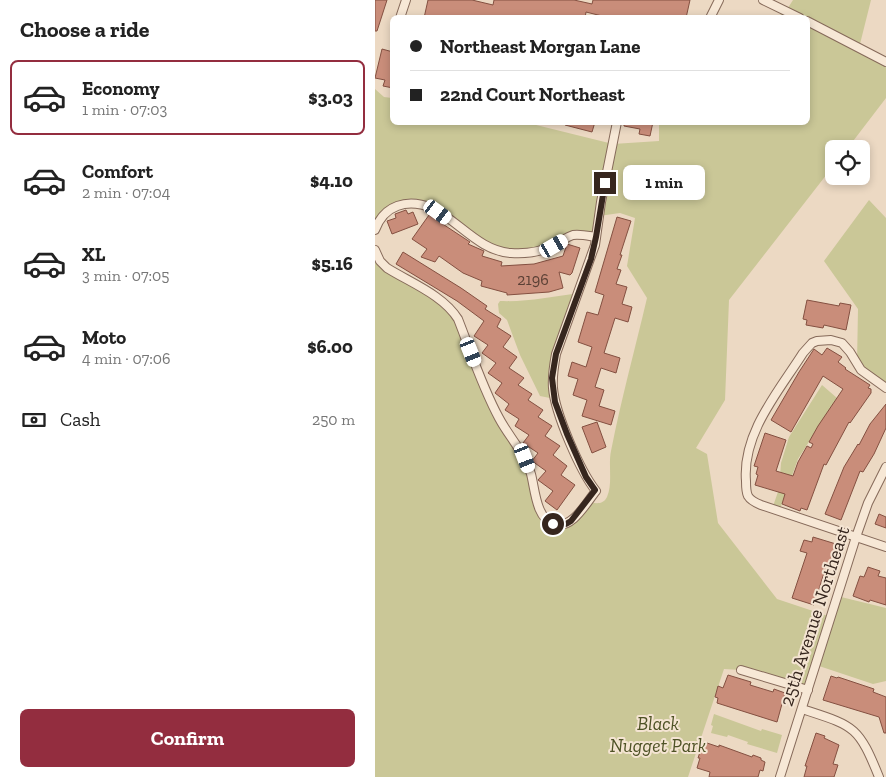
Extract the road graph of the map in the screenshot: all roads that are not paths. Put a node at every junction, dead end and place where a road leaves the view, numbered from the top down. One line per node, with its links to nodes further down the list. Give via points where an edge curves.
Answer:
1 (406, 0): 4 (street)
2 (719, 0): 5 (street)
3 (763, 0): 6 (street)
4 (401, 15)
5 (712, 15)
6 (794, 15)
7 (810, 24): 8 (street)
8 (886, 62)
9 (616, 125): 11 (street)
10 (375, 230): 11 (street, via 387,211 412,204 431,208 485,245 505,252 540,251 575,235)
11 (596, 237): 12 (street, via 556,354 552,378 555,402 567,434 595,490 566,524 553,524 544,517 525,458 491,402 453,310 387,268)
12 (375, 250)
13 (886, 388): 15 (street, via 861,370 842,343 831,340 812,343 759,423 746,463 747,495 753,501)
14 (886, 467): 15 (street, 25th Avenue Northeast, via 867,504)
15 (856, 537): 16 (street); 18 (street, 25th Avenue Northeast)
16 (886, 547)
17 (741, 670): 18 (street)
18 (808, 690): 19 (street, 25th Avenue Northeast)
19 (802, 709): 20 (street, 25th Avenue Northeast); 21 (street, via 840,721 857,733)
20 (780, 777)
21 (879, 777)

